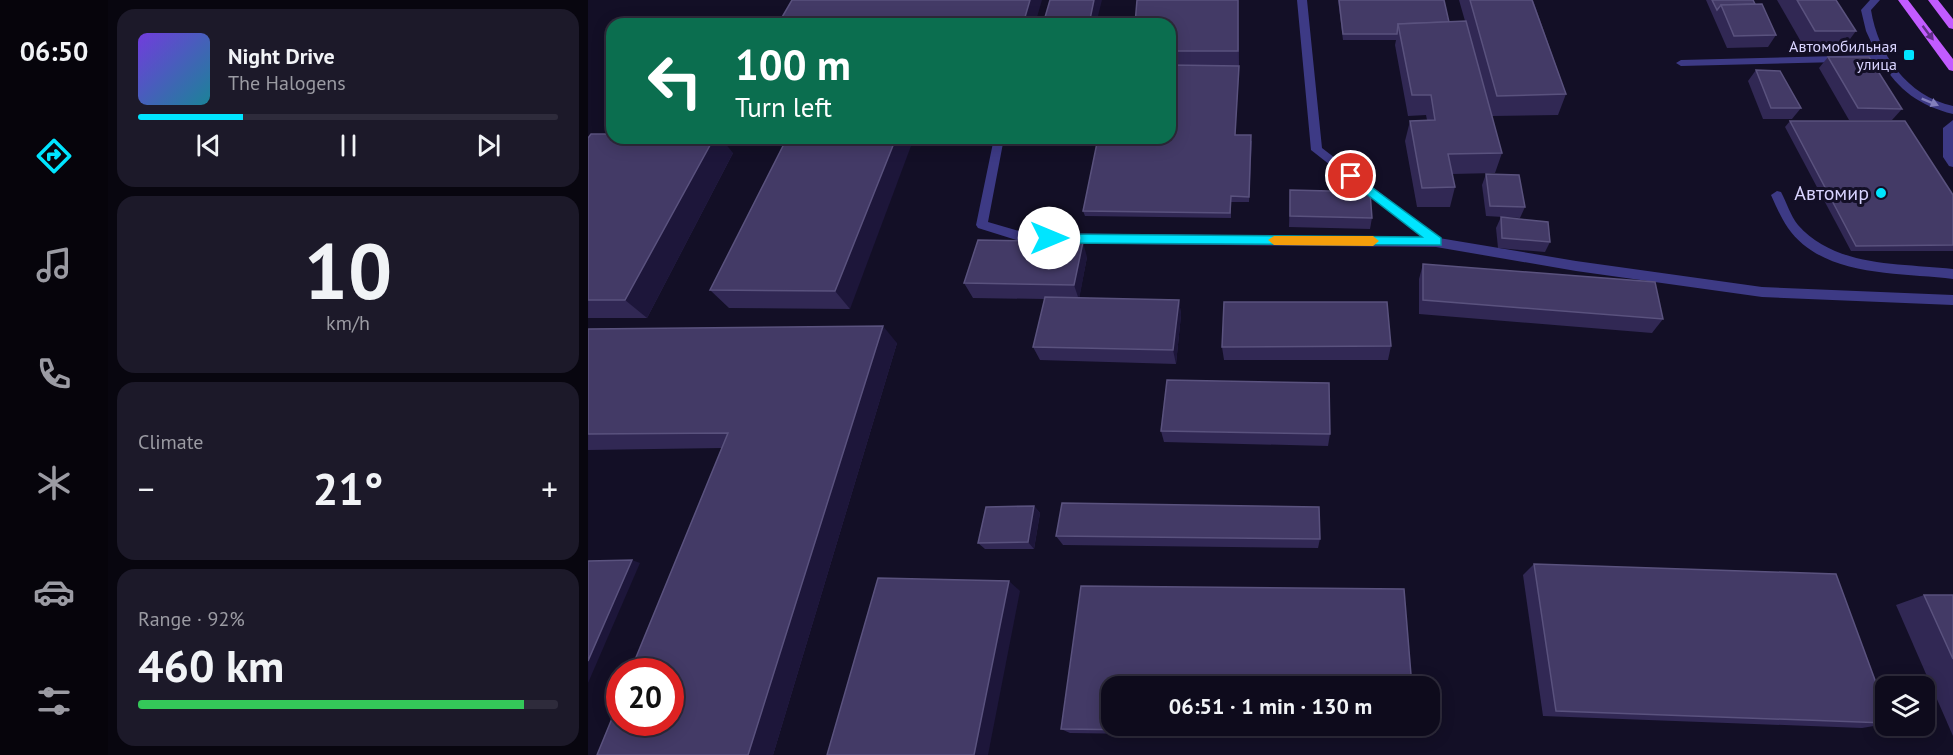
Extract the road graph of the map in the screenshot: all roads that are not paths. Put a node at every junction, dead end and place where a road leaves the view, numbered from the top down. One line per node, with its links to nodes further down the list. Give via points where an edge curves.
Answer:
1 (1302, 0): 14 (lane, via 1317,150)
2 (1875, 0): 6 (lane, via 1866,10 1867,26)
3 (1903, 0): 8 (main road, one-way to 8)
4 (1933, 0): 5 (main road)
5 (1953, 26)
6 (1885, 58): 7 (lane); 9 (lane, one-way to 9, via 1909,91)
7 (1681, 63)
8 (1953, 67)
9 (1952, 111)
10 (1953, 124): 12 (lane, via 1948,129)
11 (998, 144): 14 (lane, via 982,225 1026,238)
12 (1953, 164)
13 (1777, 195): 15 (lane, via 1793,227 1821,252 1846,262)
14 (1436, 242): 16 (lane, via 1762,292)
15 (1953, 274)
16 (1953, 300)

